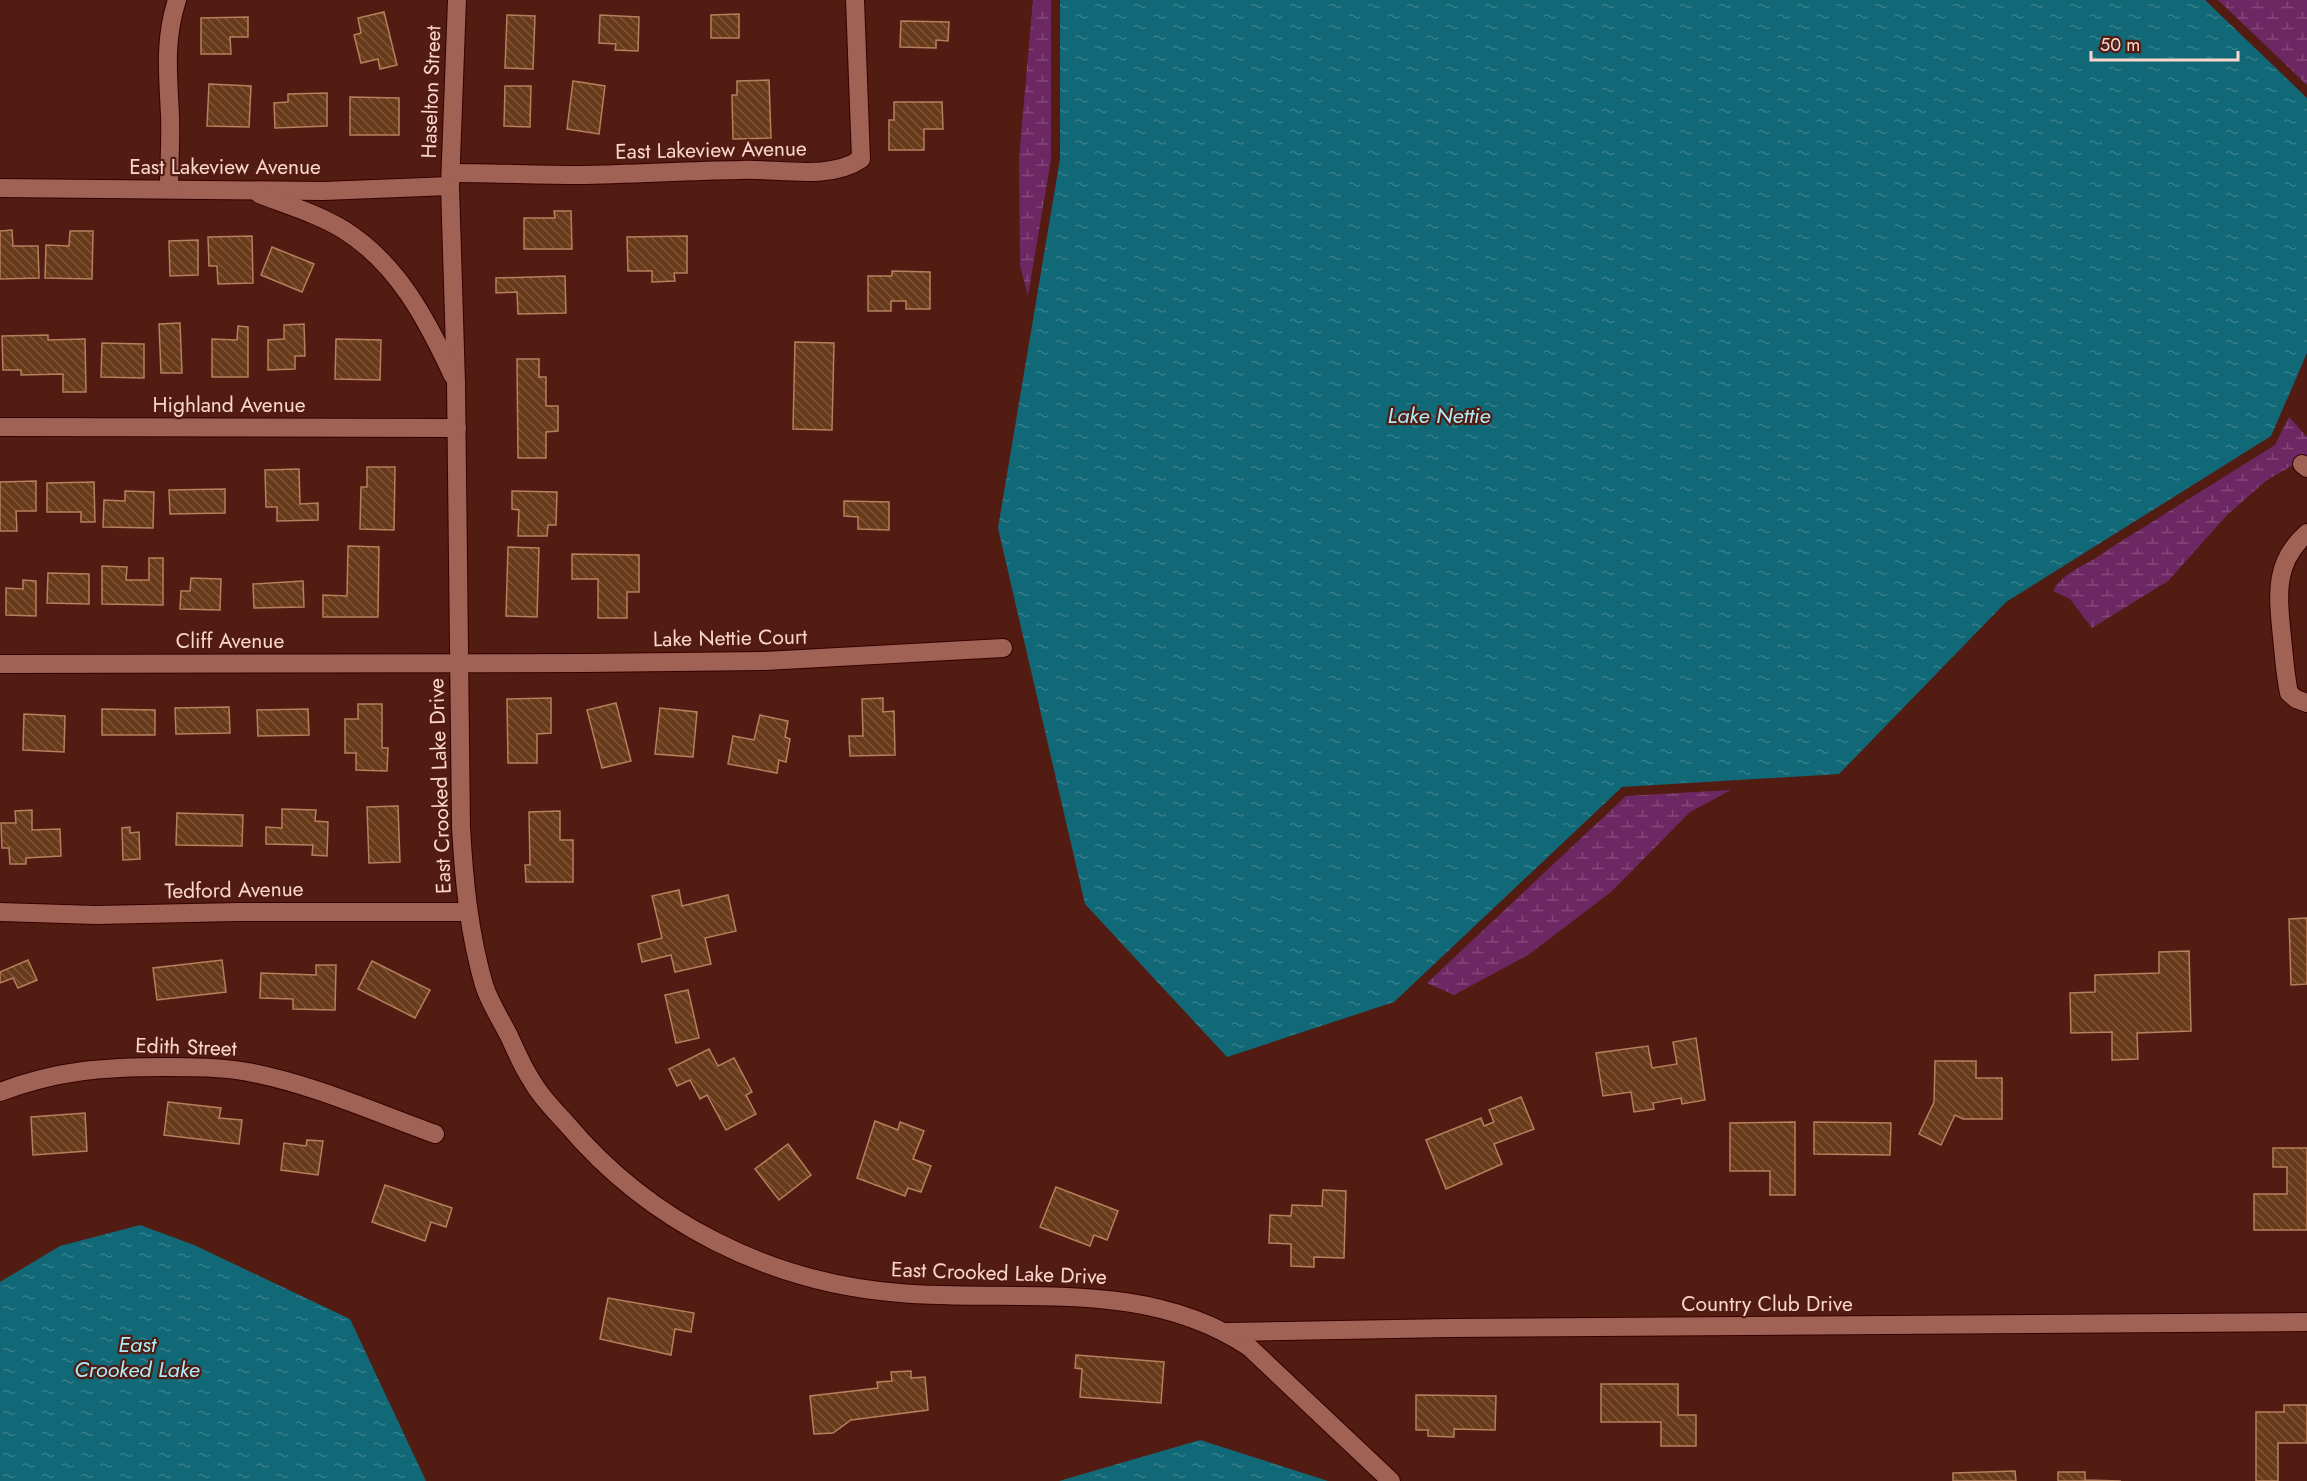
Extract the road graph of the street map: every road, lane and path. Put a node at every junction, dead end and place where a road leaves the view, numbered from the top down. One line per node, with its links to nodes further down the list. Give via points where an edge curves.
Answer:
1 (177, 0): 6 (street, via 166,61)
2 (457, 0): 4 (street, Haselton Street)
3 (855, 0): 4 (street, East Lakeview Avenue, via 861,159 840,169)
4 (451, 179): 7 (street, East Lakeview Avenue, via 323,191); 8 (street, East Crooked Lake Drive)
5 (0, 188): 6 (street, East Lakeview Avenue)
6 (169, 189): 7 (street, East Lakeview Avenue)
7 (249, 190): 8 (street, East Crooked Lake Drive, via 326,221 373,252 415,302)
8 (456, 383): 10 (street, East Crooked Lake Drive)
9 (0, 427): 10 (street, Highland Avenue)
10 (457, 428): 13 (street, East Crooked Lake Drive)
11 (2307, 533): 15 (street, via 2285,560 2278,599 2289,693)
12 (1003, 648): 13 (street, Lake Nettie Court, via 754,661)
13 (459, 662): 14 (street, Cliff Avenue); 17 (street, East Crooked Lake Drive, via 460,827)
14 (0, 664)
15 (2307, 703)
16 (0, 912): 17 (street, Tedford Avenue)
17 (468, 912): 21 (street, East Crooked Lake Drive, via 485,988 532,1084 588,1149 644,1198 699,1234 765,1263 824,1281 922,1295 1045,1295 1123,1301 1178,1314)
18 (0, 1092): 19 (street, Edith Street, via 74,1071 217,1067 312,1090)
19 (435, 1134)
20 (2307, 1322): 21 (street, Country Club Drive)
21 (1227, 1332): 22 (street, East Crooked Lake Drive, via 1280,1375)
22 (1391, 1481)

